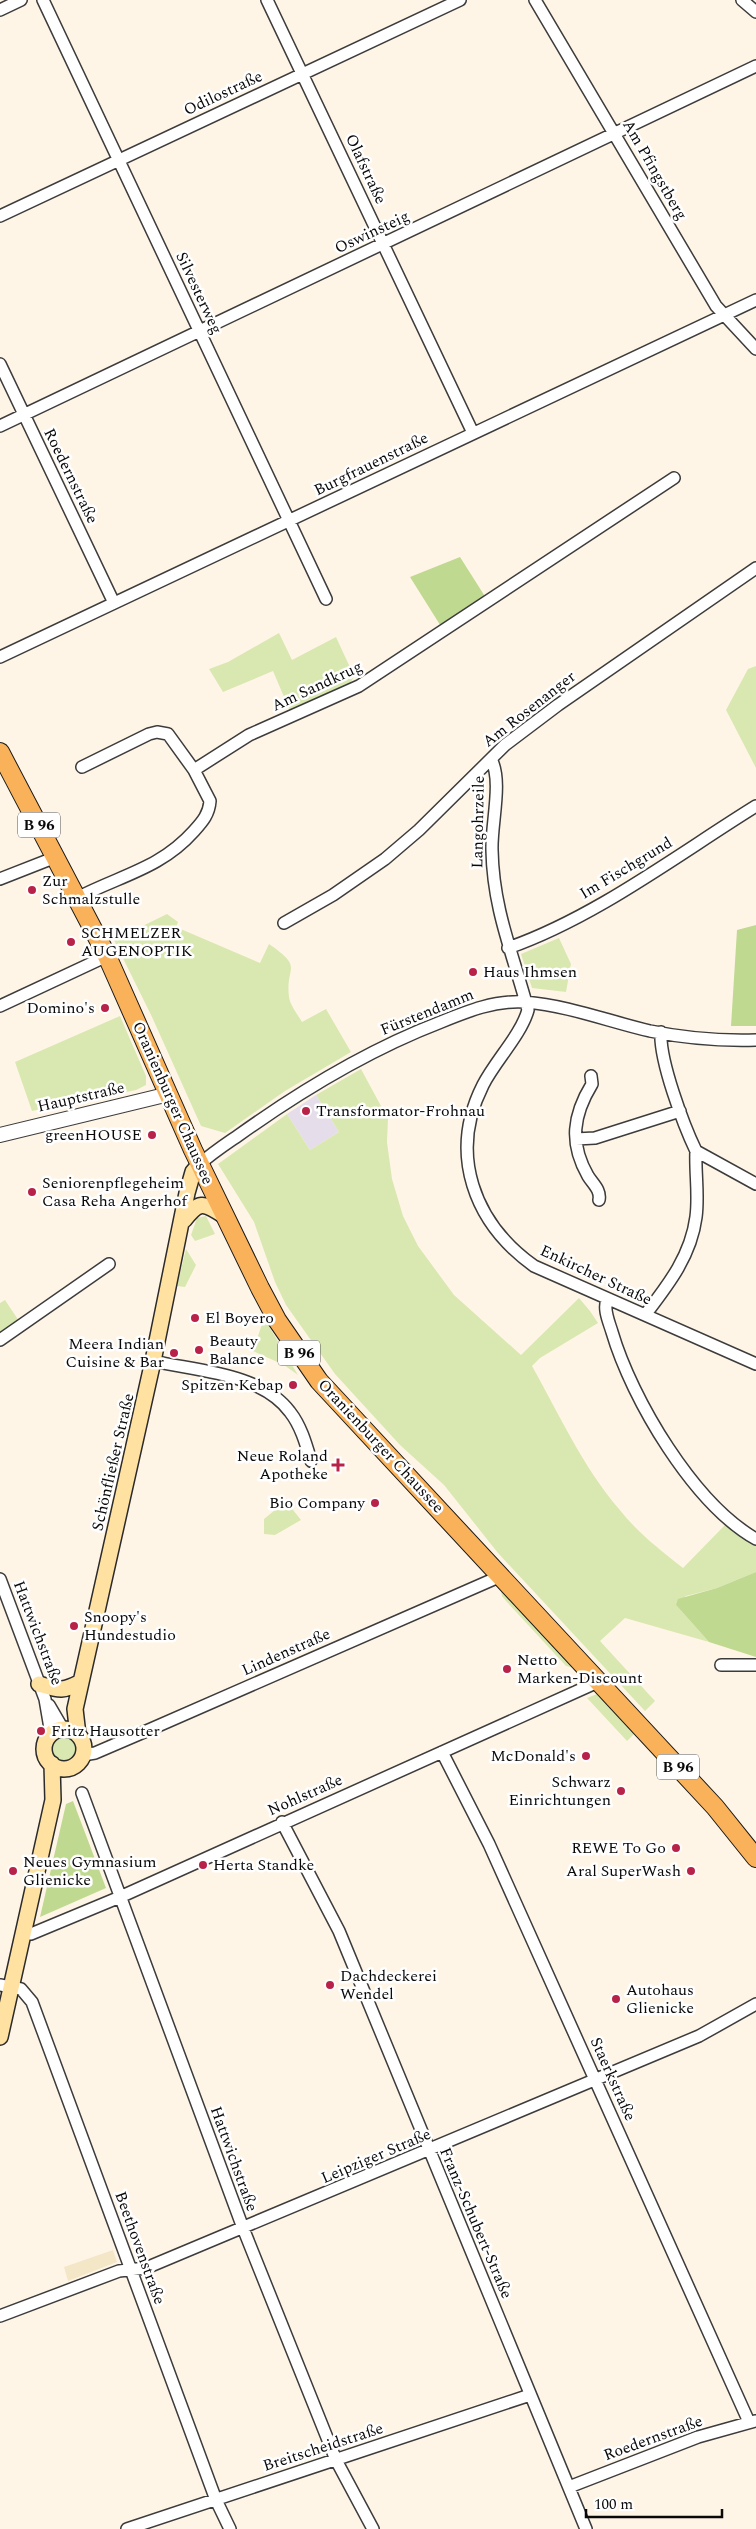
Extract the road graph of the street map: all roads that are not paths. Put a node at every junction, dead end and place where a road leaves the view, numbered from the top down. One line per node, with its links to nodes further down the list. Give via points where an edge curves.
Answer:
1 (21, 0): 7 (street)
2 (43, 0): 12 (street, Silvesterweg)
3 (267, 0): 10 (street, Olafstraße)
4 (460, 0): 10 (street, Odilostraße)
5 (535, 0): 11 (street, Am Pfingstberg)
6 (742, 0): 8 (street)
7 (0, 10)
8 (756, 12)
9 (756, 66): 11 (street, Oswinsteig)
10 (302, 74): 12 (street, Odilostraße); 14 (street, Olafstraße)
11 (615, 134): 14 (street, Oswinsteig); 16 (street, Am Pfingstberg)
12 (119, 161): 13 (street, Odilostraße); 17 (street, Silvesterweg)
13 (0, 216)
14 (384, 244): 17 (street, Oswinsteig); 22 (street, Olafstraße)
15 (756, 300): 16 (street, Burgfrauenstraße)
16 (724, 316): 18 (street, Am Pfingstberg); 22 (street, Burgfrauenstraße)
17 (199, 332): 20 (street, Oswinsteig); 24 (street, Silvesterweg)
18 (756, 349)
19 (0, 364): 20 (street, Roedernstraße)
20 (24, 414): 21 (street, Oswinsteig); 27 (street, Roedernstraße)
21 (0, 426)
22 (473, 433): 24 (street, Burgfrauenstraße)
23 (674, 478): 32 (street, Am Sandkrug, via 359,686 248,735)
24 (290, 522): 26 (street, Silvesterweg); 27 (street, Burgfrauenstraße)
25 (756, 568): 30 (street, Am Rosenanger, via 558,705)
26 (326, 599)
27 (114, 603): 28 (street, Burgfrauenstraße)
28 (0, 657)
29 (0, 752): 34 (main road, Oranienburger Chaussee / B 96)
30 (491, 759): 37 (street, Am Rosenanger, via 385,859 340,891); 38 (street, Langohrzeile, via 496,780 493,880)
31 (82, 767): 32 (street, via 157,732 168,734)
32 (194, 770): 36 (street, via 210,801 206,818 180,846 161,860)
33 (756, 806): 38 (street, Im Fischgrund, via 611,898)
34 (56, 857): 35 (street); 36 (main road, Oranienburger Chaussee / B 96)
35 (0, 879)
36 (78, 898): 39 (main road, Oranienburger Chaussee / B 96)
37 (284, 923)
38 (508, 948): 40 (street, Langohrzeile)
39 (107, 956): 41 (street); 45 (main road, Oranienburger Chaussee / B 96)
40 (526, 1002): 42 (street, Fürstendamm, via 573,1008); 50 (street, Fürstendamm, via 477,1008 380,1049 281,1105); 56 (street, Enkircher Straße, via 526,1015 475,1103 468,1128 470,1177 486,1217 518,1254 534,1266)
41 (0, 1006)
42 (660, 1032): 43 (street, Fürstendamm); 46 (street)
43 (756, 1040)
44 (591, 1076): 48 (street, via 592,1084 580,1104)
45 (169, 1094): 47 (street, Hauptstraße); 50 (main road, Oranienburger Chaussee / B 96)
46 (680, 1111): 48 (street, via 595,1138); 49 (street)
47 (0, 1135)
48 (576, 1139): 52 (street, via 584,1168 599,1192)
49 (696, 1152): 51 (street); 57 (street, via 696,1218 690,1242 680,1267)
50 (200, 1164): 53 (main road, Oranienburger Chaussee / B 96); 54 (main road, Schönfließer Straße, via 193,1172)
51 (756, 1184)
52 (599, 1200)
53 (223, 1215): 54 (main road, via 210,1206 201,1205 193,1209); 63 (main road, Oranienburger Chaussee / B 96, via 277,1320 319,1380)
54 (183, 1222): 59 (main road, Schönfließer Straße)
55 (109, 1264): 58 (street)
56 (607, 1300): 57 (street, Enkircher Straße); 62 (street, via 604,1305 626,1373 642,1403 705,1496 731,1522)
57 (645, 1315): 60 (street, Enkircher Straße)
58 (0, 1340)
59 (153, 1361): 61 (street, via 239,1380 275,1396 291,1414); 68 (main road, Schönfließer Straße)
60 (756, 1364)
61 (311, 1461)
62 (756, 1539)
63 (500, 1573): 67 (main road, Oranienburger Chaussee / B 96); 72 (street, Lindenstraße, via 160,1725)
64 (0, 1579): 69 (street, Hattwichstraße)
65 (720, 1665): 66 (street)
66 (756, 1665)
67 (598, 1680): 71 (street, Nohlstraße); 76 (main road, Oranienburger Chaussee / B 96, via 719,1811)
68 (81, 1682): 69 (main road, via 66,1690); 70 (main road, Schönfließer Straße, via 75,1709)
69 (39, 1684): 70 (street, Hattwichstraße)
70 (64, 1732): 72 (main road, via 84,1744); 73 (main road, via 46,1742 45,1751)
71 (442, 1752): 75 (street, Nohlstraße); 82 (street, Staerkstraße, via 489,1844)
72 (83, 1755): 73 (main road, via 76,1765)
73 (59, 1766): 78 (main road)
74 (82, 1793): 77 (street, Hattwichstraße)
75 (282, 1822): 77 (street, Nohlstraße); 83 (street, Franz-Schubert-Straße, via 340,1931)
76 (756, 1858)
77 (120, 1897): 78 (street, Nohlstraße, via 34,1932); 84 (street, Hattwichstraße)
78 (22, 1933): 79 (main road)
79 (6, 1986): 81 (main road); 85 (street, Beethovenstraße, via 20,1989 32,2002)
80 (756, 2004): 82 (street, Leipziger Straße, via 699,2036)
81 (0, 2037)
82 (596, 2080): 83 (street, Leipziger Straße); 88 (street, Staerkstraße)
83 (429, 2151): 84 (street, Leipziger Straße); 87 (street, Franz-Schubert-Straße)
84 (243, 2228): 85 (street, Leipziger Straße, via 146,2268); 89 (street, Hattwichstraße)
85 (131, 2270): 86 (street, Leipziger Straße, via 119,2271); 91 (street, Beethovenstraße)
86 (0, 2316)
87 (530, 2396): 89 (street, Breitscheidstraße); 90 (street, Franz-Schubert-Straße)
88 (752, 2421): 90 (street, Roedernstraße, via 698,2437)
89 (336, 2460): 91 (street, Breitscheidstraße); 94 (street, Hattwichstraße)
90 (569, 2487): 95 (street, Franz-Schubert-Straße)
91 (216, 2500): 92 (street, Breitscheidstraße); 93 (street, Beethovenstraße)
92 (127, 2529)
93 (230, 2529)
94 (373, 2529)
95 (586, 2529)

